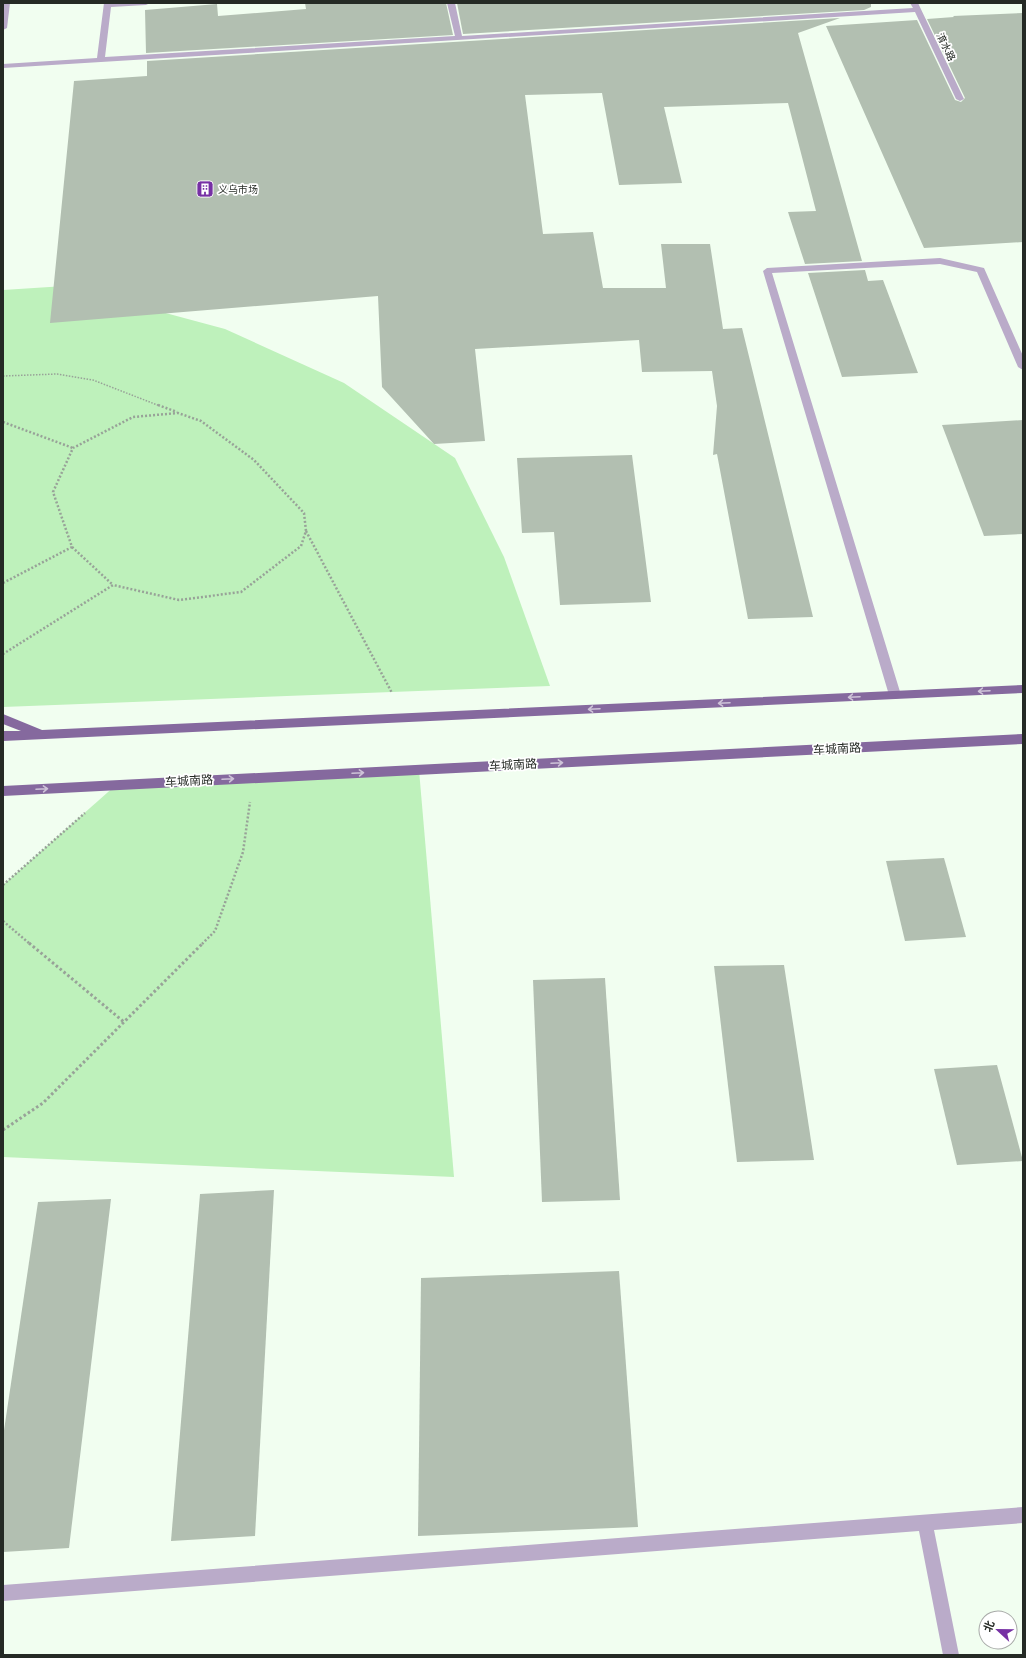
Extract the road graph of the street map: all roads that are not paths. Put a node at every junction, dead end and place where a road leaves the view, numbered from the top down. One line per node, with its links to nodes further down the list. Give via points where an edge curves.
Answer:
1 (6, 3): 6 (street)
2 (146, 3): 4 (street)
3 (451, 3): 7 (street)
4 (108, 4): 8 (street)
5 (916, 7): 7 (street); 10 (street, 淯水路)
6 (3, 28)
7 (459, 38): 8 (street)
8 (101, 60): 9 (street)
9 (3, 66)
10 (960, 99)
11 (1023, 367): 13 (street, via 981,270 940,261 768,271)
12 (1023, 689): 13 (main road, one-way to 13)
13 (895, 695): 15 (main road, one-way to 15)
14 (3, 719): 15 (main road)
15 (44, 735): 16 (main road)
16 (3, 736)
17 (1023, 739): 18 (main road, 车城南路, one-way to 17)
18 (3, 791)
19 (1023, 1515): 20 (street)
20 (925, 1522): 21 (street); 22 (street)
21 (3, 1593)
22 (951, 1655)

